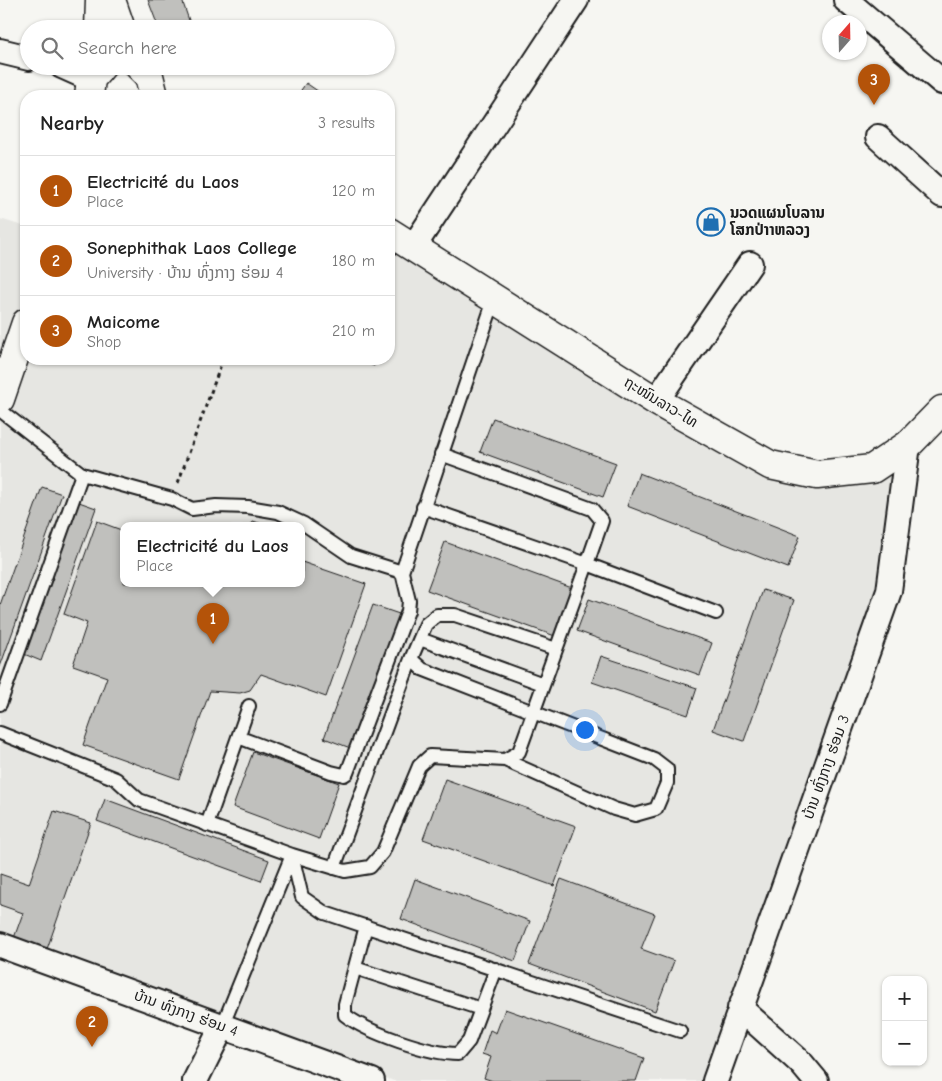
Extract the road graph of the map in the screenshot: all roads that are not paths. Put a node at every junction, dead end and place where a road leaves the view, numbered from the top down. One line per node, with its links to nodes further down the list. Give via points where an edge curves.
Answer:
1 (100, 0): 5 (street)
2 (111, 0): 6 (street)
3 (576, 0): 13 (street)
4 (846, 0): 9 (street)
5 (99, 20)
6 (118, 20)
7 (0, 51): 8 (street)
8 (20, 56)
9 (942, 82)
10 (878, 137): 11 (street)
11 (942, 195)
12 (395, 235): 13 (street, ຖະໜົນລາວ-ໄທ)
13 (414, 246): 15 (street, ຖະໜົນລາວ-ໄທ)
14 (750, 264): 18 (street)
15 (495, 297): 18 (street, ຖະໜົນລາວ-ໄທ); 22 (lane)
16 (20, 341): 17 (street)
17 (0, 399)
18 (656, 401): 21 (street, ຖະໜົນລາວ-ໄທ, via 770,465 817,475 872,469)
19 (0, 410): 23 (lane)
20 (942, 410): 21 (street, ຖະໜົນລາວ-ໄທ)
21 (908, 445): 47 (street, ບ້ານ ທົ່ງກາງ ຮ່ອມ 3, via 889,591)
22 (442, 454): 24 (lane); 27 (lane, via 592,509 602,521)
23 (82, 474): 25 (lane, via 172,499 192,509 240,507 278,512); 34 (lane)
24 (423, 507): 27 (lane); 28 (lane)
25 (300, 522)
26 (305, 525): 28 (lane, via 351,556)
27 (587, 564): 29 (lane); 31 (lane)
28 (402, 572): 38 (lane, via 409,601 408,611 348,773 331,772)
29 (716, 613)
30 (420, 639): 31 (lane, via 426,624 437,615 454,615); 32 (lane); 33 (lane)
31 (556, 649): 33 (lane)
32 (411, 659): 36 (lane, via 422,669); 42 (lane)
33 (543, 684): 36 (lane)
34 (0, 704)
35 (249, 706): 38 (lane)
36 (533, 713): 39 (lane, via 519,752); 39 (lane, via 654,759 668,769 667,783 656,809 635,815 614,809)
37 (0, 733): 40 (lane, via 116,779 139,800)
38 (238, 737): 40 (lane)
39 (505, 760): 42 (lane, via 430,756 420,766 383,852 370,866 345,872)
40 (207, 824): 41 (lane)
41 (292, 856): 42 (lane); 43 (lane, via 302,897 326,913); 49 (lane)
42 (334, 868)
43 (366, 926): 45 (lane); 46 (lane)
44 (0, 945): 49 (street, ບ້ານ ທົ່ງກາງ ຮ່ອມ 4)
45 (355, 968): 48 (lane); 48 (lane, via 345,1015 358,1025 440,1054 458,1054 470,1041)
46 (496, 969): 48 (lane); 50 (lane)
47 (740, 1008): 53 (street, ບ້ານ ທົ່ງກາງ ຮ່ອມ 3); 54 (street, via 801,1062)
48 (481, 1009)
49 (222, 1027): 51 (street); 52 (street, ບ້ານ ທົ່ງກາງ ຮ່ອມ 4)
50 (680, 1031)
51 (195, 1081)
52 (372, 1081)
53 (715, 1081)
54 (816, 1081)

